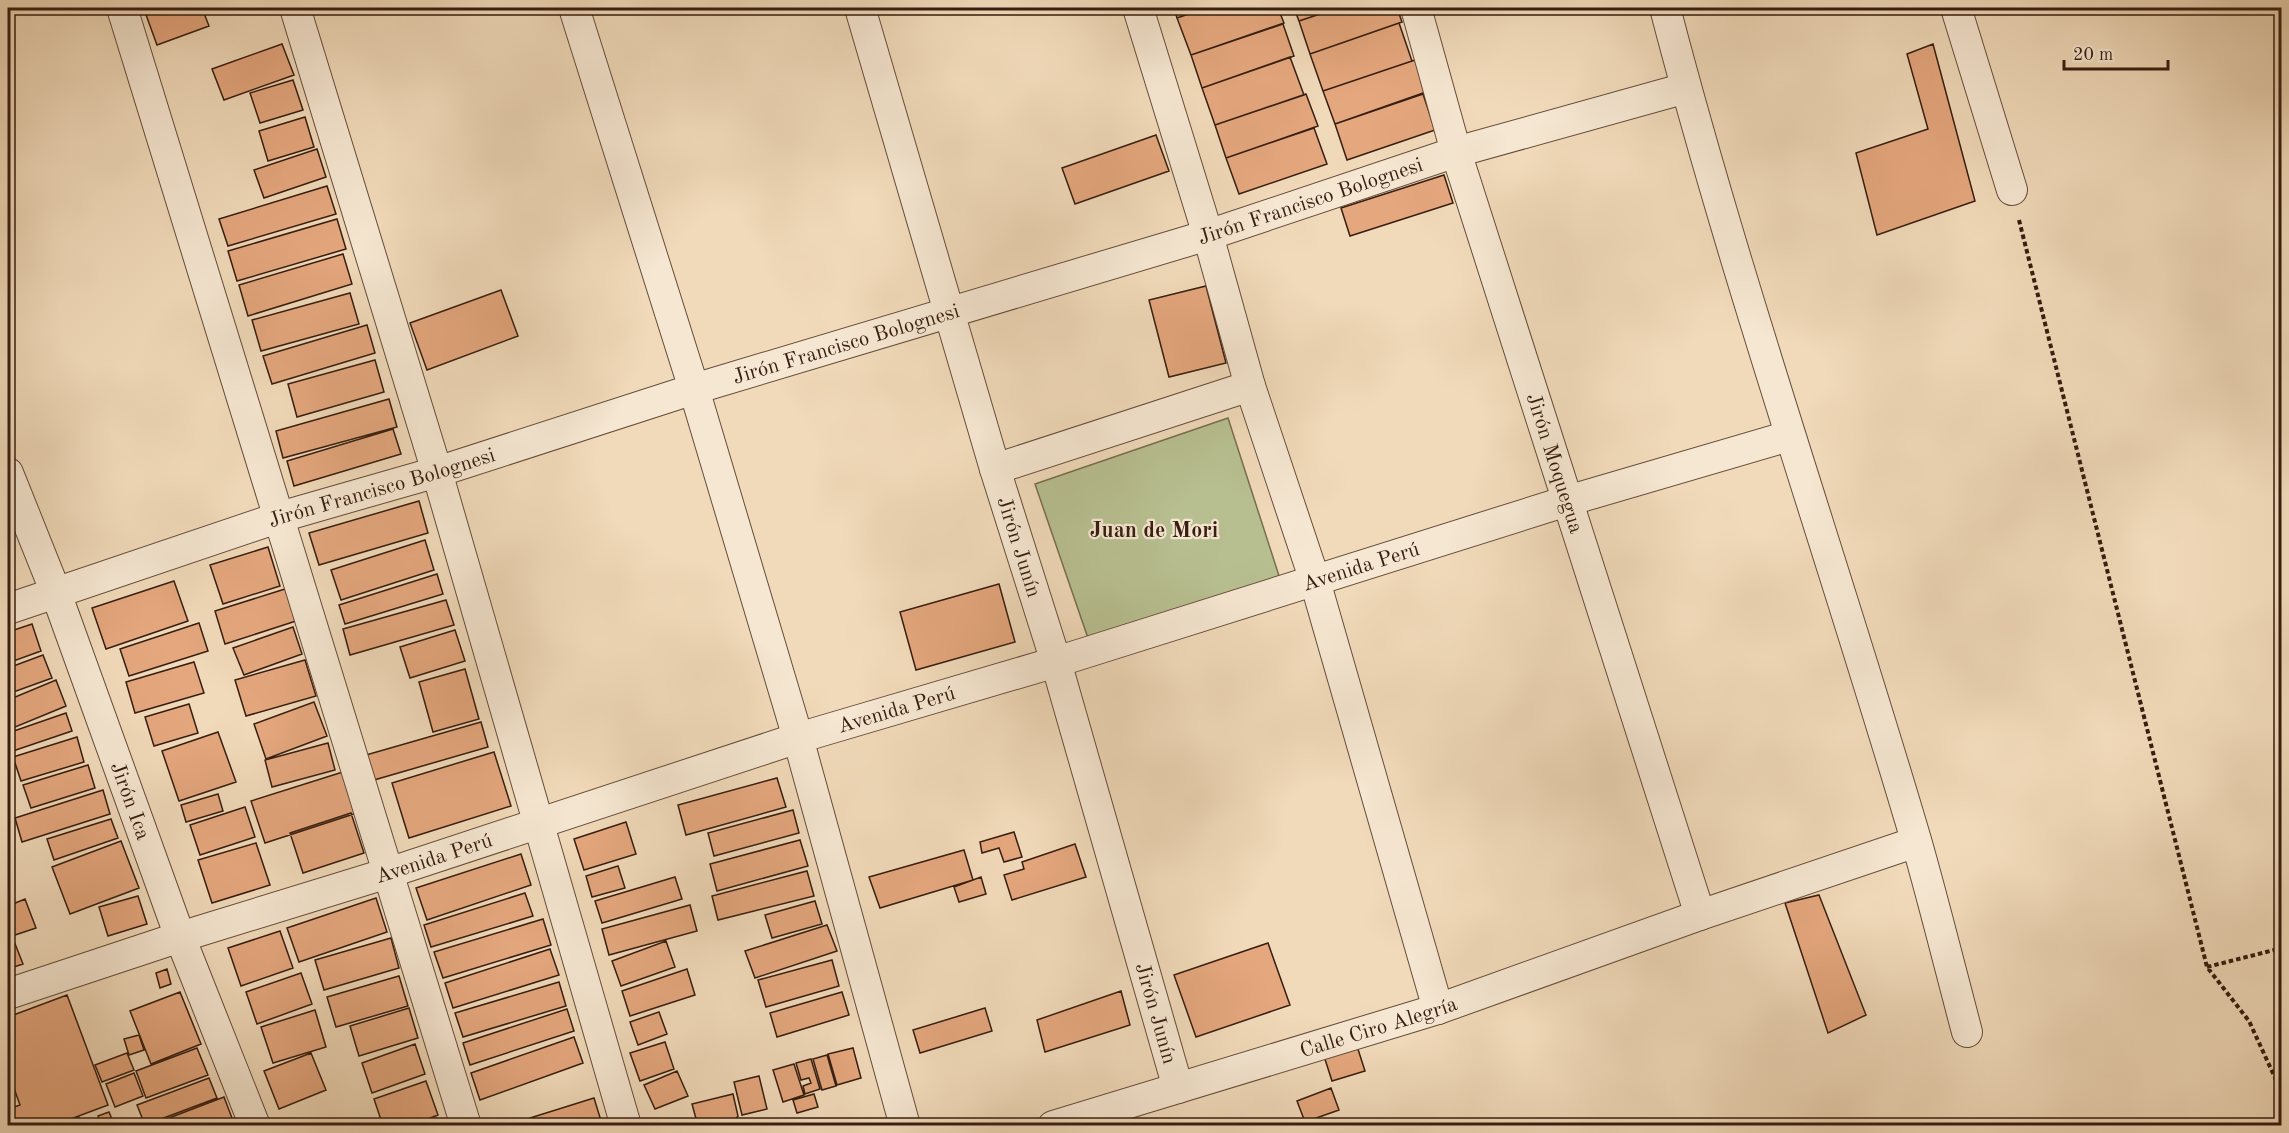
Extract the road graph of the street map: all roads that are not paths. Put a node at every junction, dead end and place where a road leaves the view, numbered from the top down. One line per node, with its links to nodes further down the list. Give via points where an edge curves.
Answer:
1 (122, 8): 21 (street)
2 (295, 8): 18 (street)
3 (574, 8): 15 (street)
4 (860, 8): 13 (street, Jirón Junín)
5 (1138, 8): 12 (street)
6 (1416, 8): 10 (street, Jirón Moquegua)
7 (1665, 8): 9 (street)
8 (1956, 8): 11 (street)
9 (1686, 88): 10 (street, Jirón Francisco Bolognesi); 16 (street)
10 (1456, 152): 12 (street, Jirón Francisco Bolognesi); 20 (street, Jirón Moquegua)
11 (2012, 190)
12 (1208, 235): 13 (street, Jirón Francisco Bolognesi); 14 (street)
13 (949, 312): 15 (street, Jirón Francisco Bolognesi); 17 (street, Jirón Junín)
14 (1250, 386): 17 (street); 22 (street)
15 (694, 389): 18 (street, Jirón Francisco Bolognesi); 26 (street)
16 (1789, 436): 20 (street, Avenida Perú); 28 (street)
17 (995, 469): 25 (street, Jirón Junín)
18 (437, 472): 21 (street, Jirón Francisco Bolognesi); 27 (street)
19 (8, 473): 23 (street, Jirón Ica)
20 (1567, 501): 22 (street, Avenida Perú); 30 (street, Jirón Moquegua)
21 (280, 517): 23 (street, Jirón Francisco Bolognesi); 29 (street)
22 (1315, 581): 25 (street, Avenida Perú); 33 (street)
23 (56, 593): 24 (street, Jirón Francisco Bolognesi); 31 (street, Jirón Ica)
24 (8, 609)
25 (1056, 662): 26 (street, Avenida Perú); 35 (street, Jirón Junín)
26 (798, 738): 27 (street, Avenida Perú); 39 (street)
27 (540, 822): 29 (street, Avenida Perú); 38 (street)
28 (1916, 842): 30 (street, Calle Ciro Alegría); 34 (street)
29 (388, 873): 31 (street, Avenida Perú); 37 (street)
30 (1700, 915): 33 (street, Calle Ciro Alegría)
31 (180, 937): 32 (street, Avenida Perú); 36 (street, Jirón Ica)
32 (8, 994)
33 (1438, 1008): 35 (street, Calle Ciro Alegría)
34 (1967, 1032)
35 (1178, 1088): 40 (street, Calle Ciro Alegría)
36 (255, 1125)
37 (466, 1125)
38 (626, 1125)
39 (905, 1125)
40 (1053, 1125)

